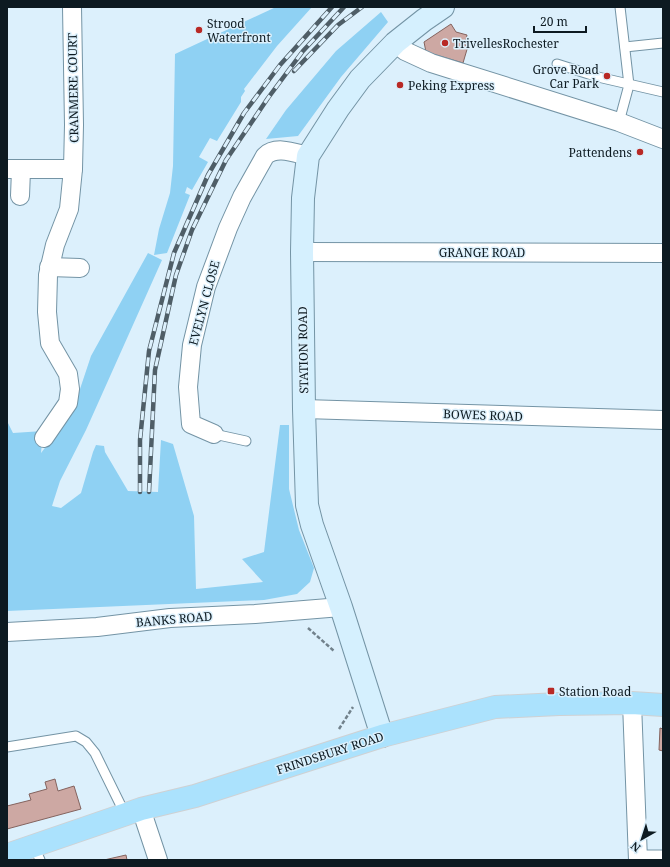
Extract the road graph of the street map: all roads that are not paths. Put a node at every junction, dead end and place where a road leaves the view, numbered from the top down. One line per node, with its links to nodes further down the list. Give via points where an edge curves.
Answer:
1 (72, 7): 14 (street, CRANMERE COURT)
2 (442, 7): 4 (main road, STATION ROAD)
3 (620, 7): 6 (lane)
4 (395, 43): 10 (street, via 404,51 431,62); 12 (main road, STATION ROAD, via 360,79)
5 (663, 43): 6 (lane)
6 (625, 47): 8 (lane)
7 (556, 64): 8 (lane)
8 (630, 85): 9 (lane); 10 (lane)
9 (663, 92)
10 (619, 122): 11 (street)
11 (663, 139)
12 (308, 156): 16 (main road, STATION ROAD, via 303,198); 22 (street, EVELYN CLOSE, via 282,150 268,153 241,198 208,279 192,345 186,429)
13 (14, 169): 14 (street); 15 (street)
14 (73, 169): 18 (street, CRANMERE COURT, via 69,209 55,245)
15 (20, 196)
16 (302, 252): 17 (street, GRANGE ROAD); 20 (main road, STATION ROAD)
17 (663, 253)
18 (50, 267): 19 (street); 23 (street, CRANMERE COURT, via 47,312 50,344 68,374 70,389 68,403)
19 (80, 268)
20 (304, 409): 21 (street, BOWES ROAD); 25 (main road, STATION ROAD, via 307,505)
21 (663, 420)
22 (214, 434): 24 (lane, EVELYN CLOSE)
23 (44, 438)
24 (246, 442)
25 (341, 608): 26 (street, BANKS ROAD, via 170,618 97,627); 29 (main road, STATION ROAD)
26 (7, 632)
27 (632, 703): 28 (main road, FRINDSBURY ROAD); 29 (main road, FRINDSBURY ROAD, via 495,707); 35 (street, via 639,804)
28 (663, 705)
29 (382, 736): 31 (main road, FRINDSBURY ROAD, via 195,796)
30 (7, 747): 31 (lane, via 76,736 86,742 95,753)
31 (133, 812): 32 (main road, FRINDSBURY ROAD); 36 (street)
32 (37, 853): 33 (main road, FRINDSBURY ROAD)
33 (7, 855)
34 (663, 855): 35 (lane)
35 (638, 857)
36 (158, 860)

